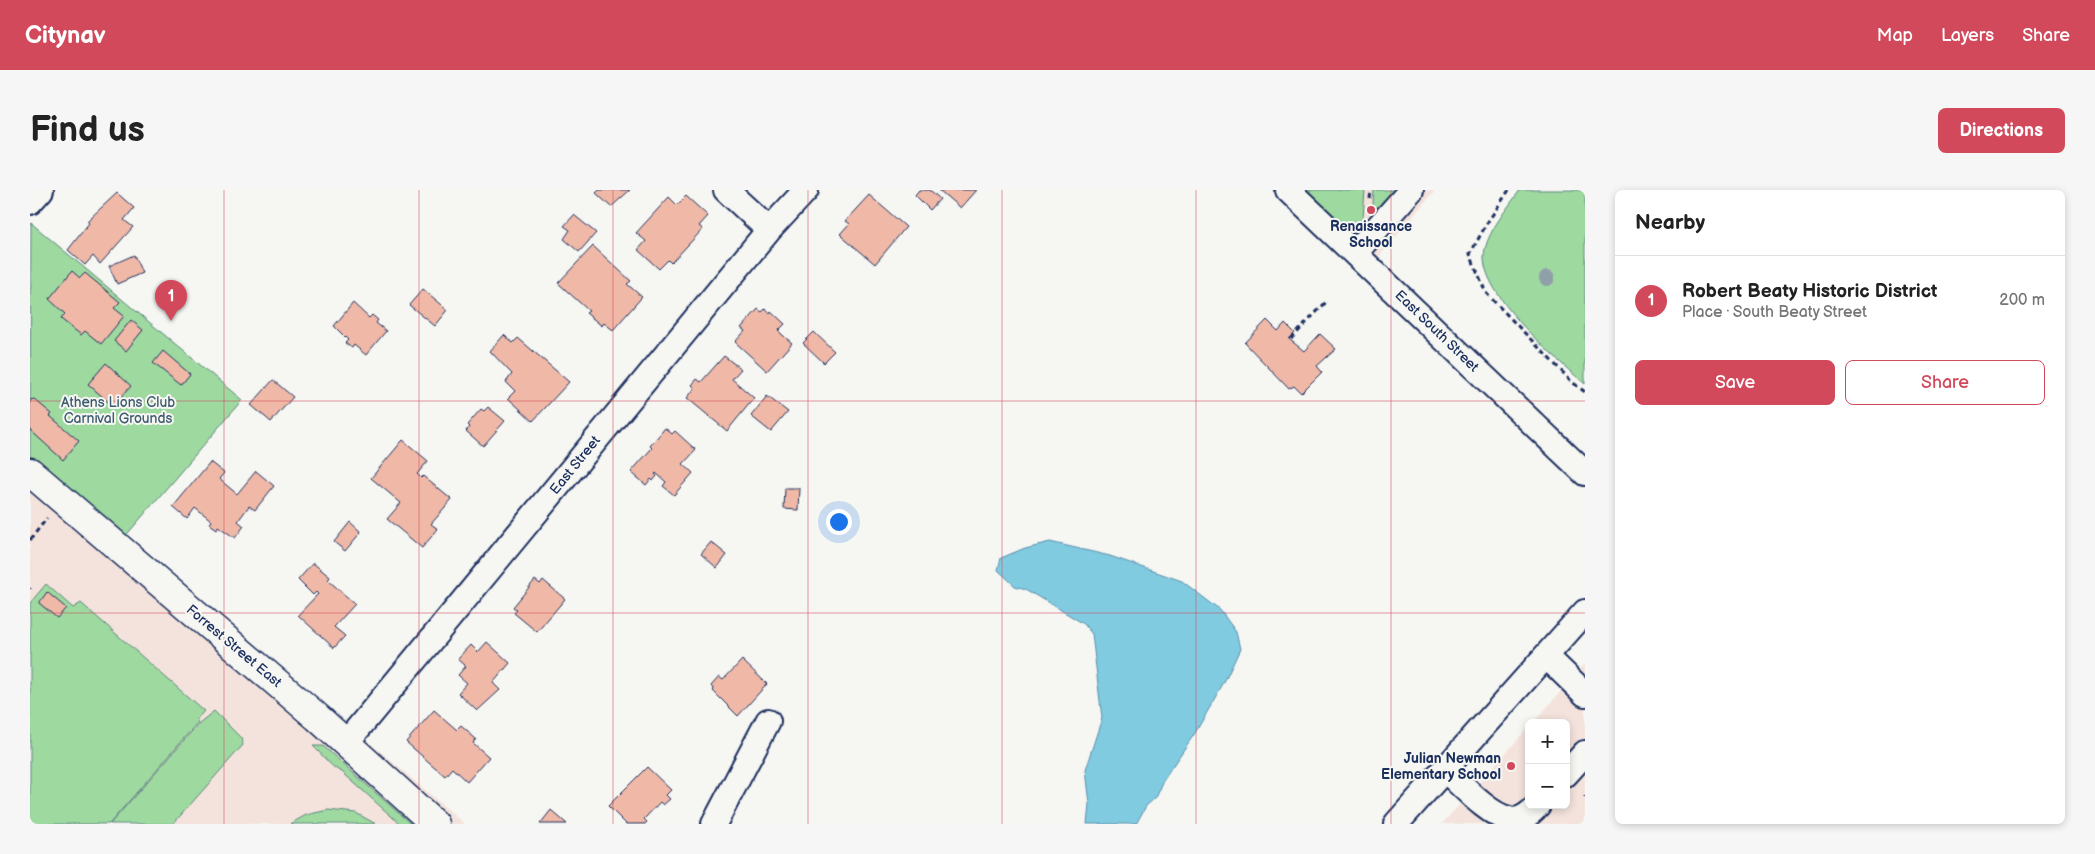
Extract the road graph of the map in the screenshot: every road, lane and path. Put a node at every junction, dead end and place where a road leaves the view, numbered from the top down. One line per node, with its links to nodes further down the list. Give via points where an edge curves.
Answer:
1 (41, 190): 7 (street)
2 (726, 190): 8 (street)
3 (806, 190): 8 (street, East Street)
4 (1288, 190): 9 (street, East South Street)
5 (1411, 190): 9 (street)
6 (1509, 190): 12 (path, via 1470,254 1486,293)
7 (30, 202)
8 (769, 230): 21 (street, East Street)
9 (1355, 253): 14 (street, East South Street)
10 (1328, 300): 11 (path)
11 (1291, 339)
12 (1585, 392)
13 (30, 472): 21 (main road, Forrest Street East)
14 (1585, 473)
15 (41, 512): 16 (path, via 47,517)
16 (30, 540)
17 (1585, 612): 18 (street)
18 (1546, 656): 19 (street); 23 (street)
19 (1585, 694)
20 (768, 721): 27 (street)
21 (346, 743): 26 (main road, Forrest Street East)
22 (1585, 753): 24 (street)
23 (1445, 770): 25 (street, via 1493,812 1510,820 1530,815); 28 (street)
24 (1570, 770)
25 (1535, 809)
26 (435, 824)
27 (714, 824)
28 (1396, 824)

